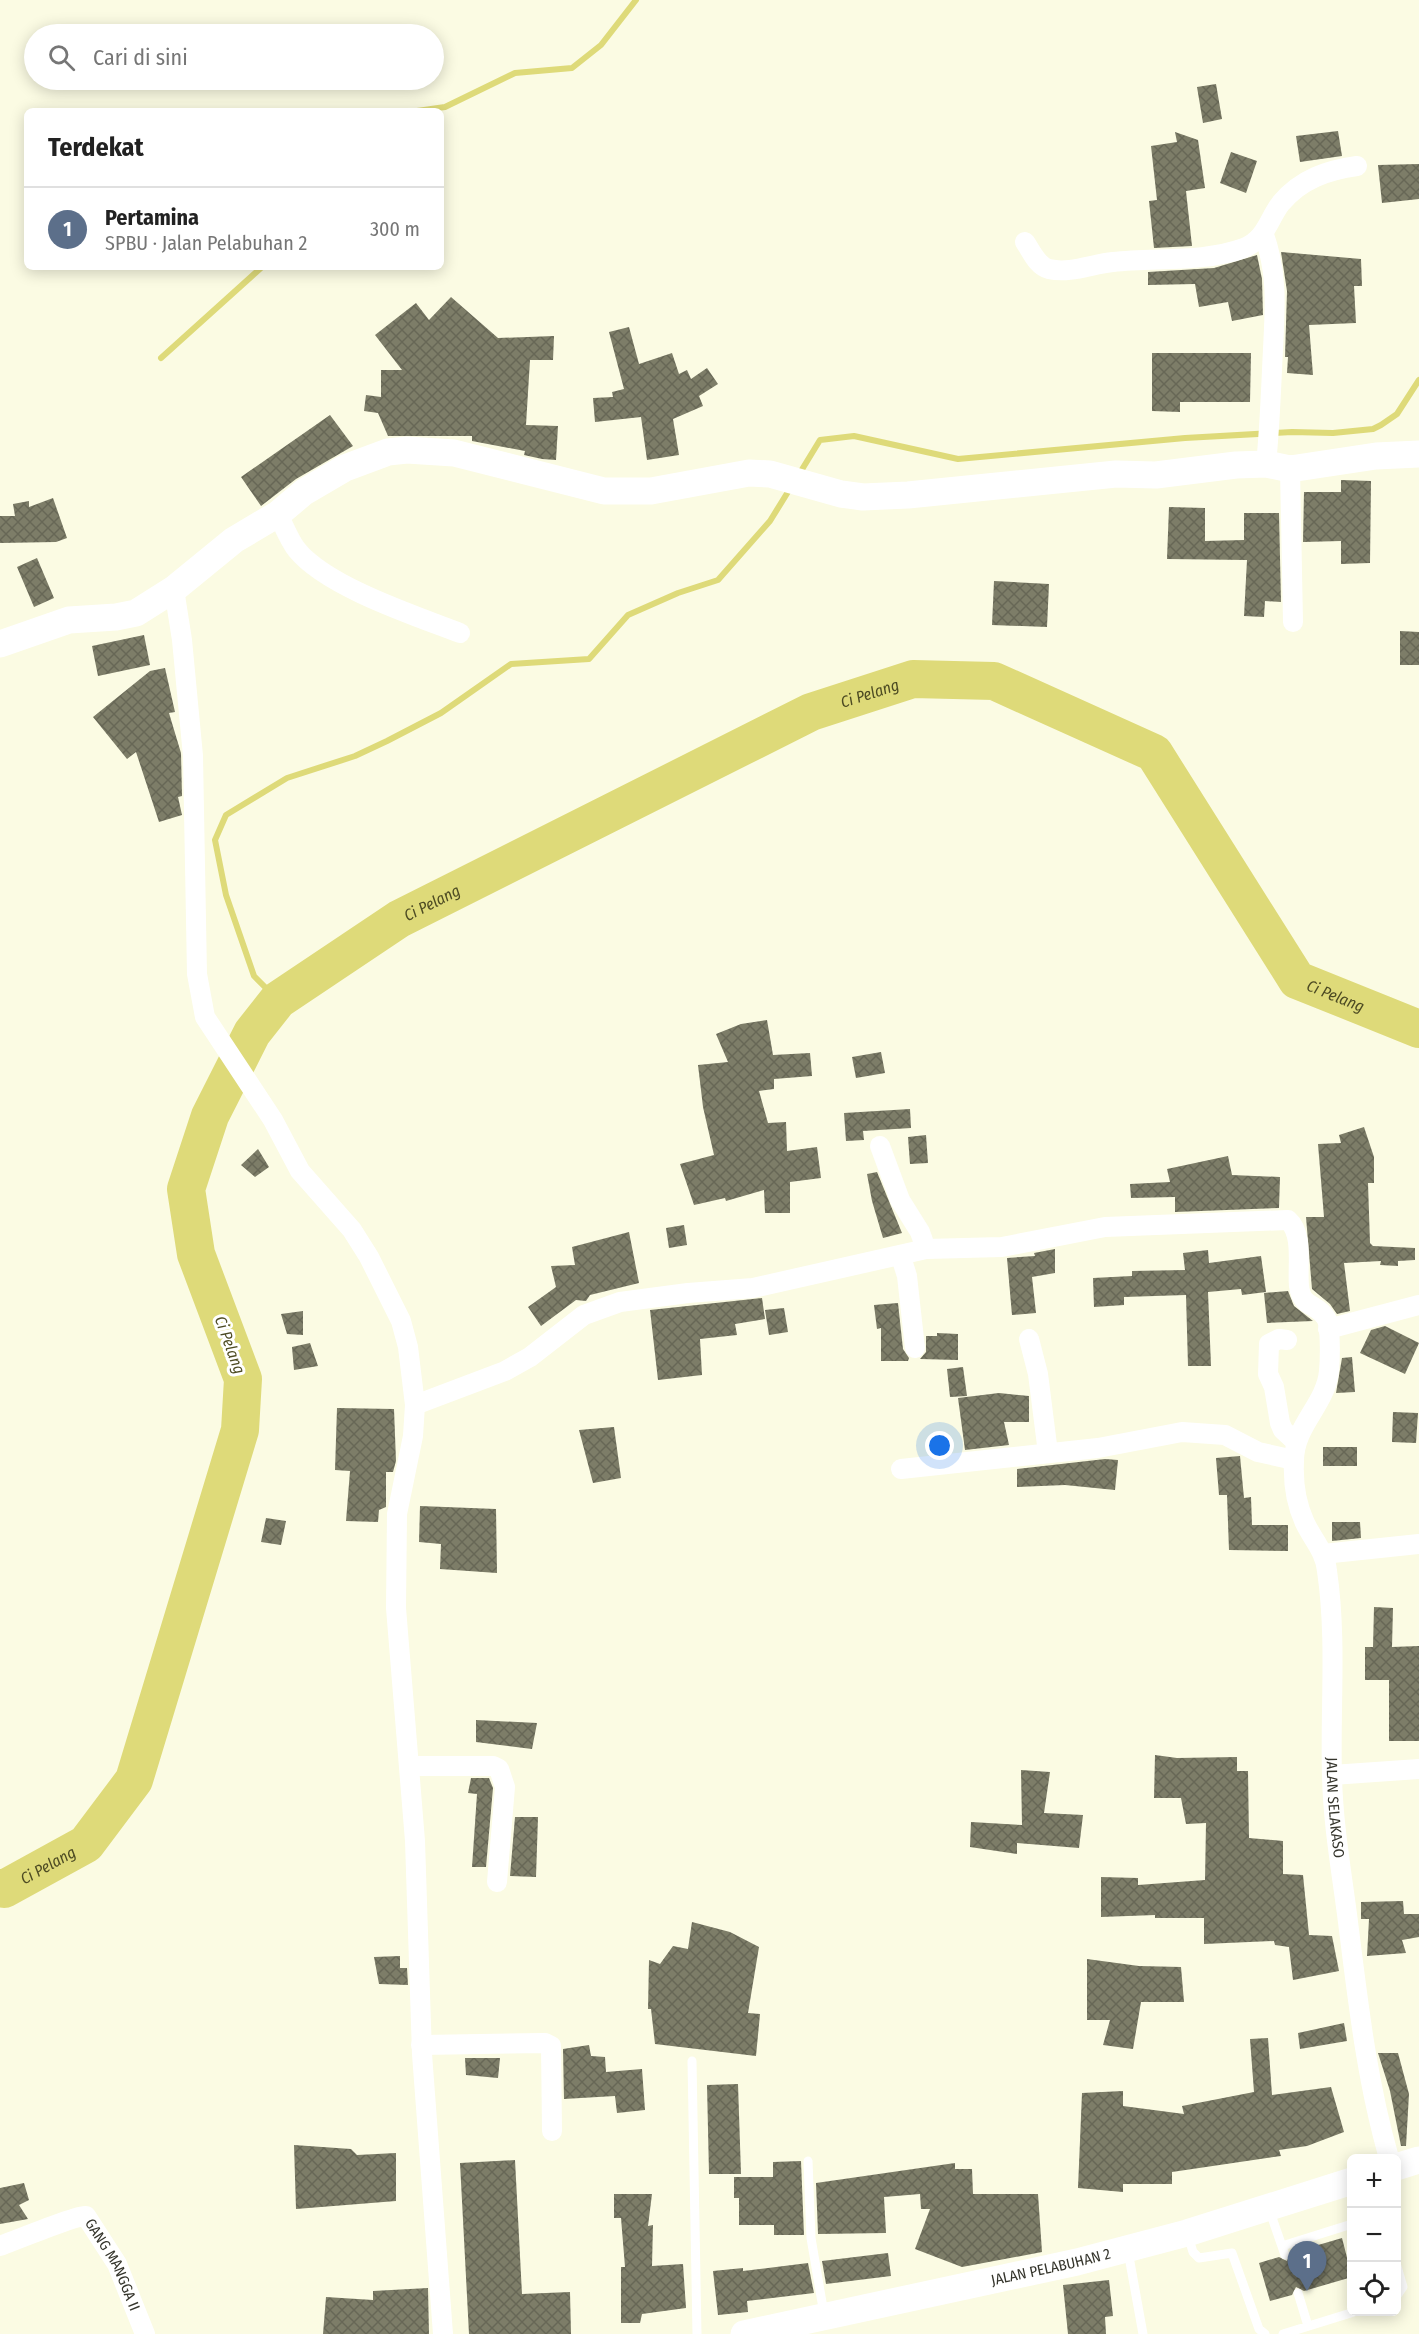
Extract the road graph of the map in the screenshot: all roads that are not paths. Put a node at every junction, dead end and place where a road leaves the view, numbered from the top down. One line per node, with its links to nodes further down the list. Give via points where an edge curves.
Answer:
1 (1357, 166): 2 (street, via 1331,170 1303,183 1281,204)
2 (1264, 235): 3 (street, via 1245,248 1218,255 1116,261 1058,270 1039,263); 5 (street, via 1272,260 1276,306 1271,417)
3 (1025, 242)
4 (1419, 454): 5 (street)
5 (1278, 467): 6 (street, via 1236,465 1156,475 1116,474 908,495 841,494 770,474 748,473 651,491 604,491 454,453 407,450 388,452 345,468 304,492); 8 (street)
6 (278, 514): 7 (street, via 234,540); 9 (street, via 298,551 314,565 356,592)
7 (174, 589): 10 (street, via 136,613 69,620); 19 (street, via 193,756 197,974 205,1017 273,1120 300,1172 352,1230 386,1286 408,1347)
8 (1293, 622)
9 (460, 633)
10 (0, 645)
11 (880, 1146): 12 (street, via 900,1200)
12 (926, 1250): 13 (street); 15 (street, via 1002,1247 1127,1225 1288,1220 1296,1232 1300,1293 1307,1304 1326,1318)
13 (901, 1257): 18 (street); 19 (street, via 792,1278 776,1285 609,1305 573,1322 548,1344 505,1371)
14 (1419, 1305): 15 (street)
15 (1328, 1329): 20 (street, via 1328,1381)
16 (1029, 1339): 21 (street, via 1038,1374)
17 (1287, 1340): 20 (street, via 1269,1344 1268,1374 1280,1423)
18 (915, 1348)
19 (415, 1405): 25 (street, via 394,1545 399,1666)
20 (1295, 1451): 21 (street, via 1258,1452 1225,1436 1182,1432); 24 (street, JALAN SELAKASO, via 1299,1506)
21 (1048, 1453): 22 (street)
22 (901, 1468)
23 (1419, 1544): 24 (street)
24 (1323, 1554): 27 (street, JALAN SELAKASO, via 1333,1645)
25 (410, 1766): 28 (street, via 499,1769 506,1787); 29 (street)
26 (1419, 1769): 27 (street)
27 (1332, 1775): 32 (street, JALAN SELAKASO, via 1366,2054)
28 (497, 1882)
29 (421, 2045): 31 (street, via 551,2046); 47 (street)
30 (692, 2061): 48 (lane)
31 (552, 2131)
32 (1388, 2154)
33 (808, 2160): 44 (lane, via 811,2238)
34 (1419, 2160): 35 (street)
35 (1401, 2165)
36 (1347, 2183): 37 (street, JALAN PELABUHAN 2)
37 (1268, 2208): 38 (lane, via 1284,2250); 39 (street, JALAN PELABUHAN 2)
38 (1347, 2226)
39 (1187, 2233): 41 (street, JALAN PELABUHAN 2); 51 (lane, via 1199,2258 1232,2253 1259,2329)
40 (0, 2246): 46 (street, GANG MANGGA II, via 79,2215 86,2216 121,2273)
41 (1128, 2249): 44 (street, JALAN PELABUHAN 2); 50 (lane)
42 (1298, 2293): 45 (lane)
43 (1347, 2314): 45 (lane)
44 (824, 2317): 49 (street, JALAN PELABUHAN 2)
45 (1308, 2326): 52 (lane)
46 (145, 2334)
47 (443, 2334)
48 (697, 2334)
49 (744, 2334)
50 (1143, 2334)
51 (1265, 2334)
52 (1284, 2334)

